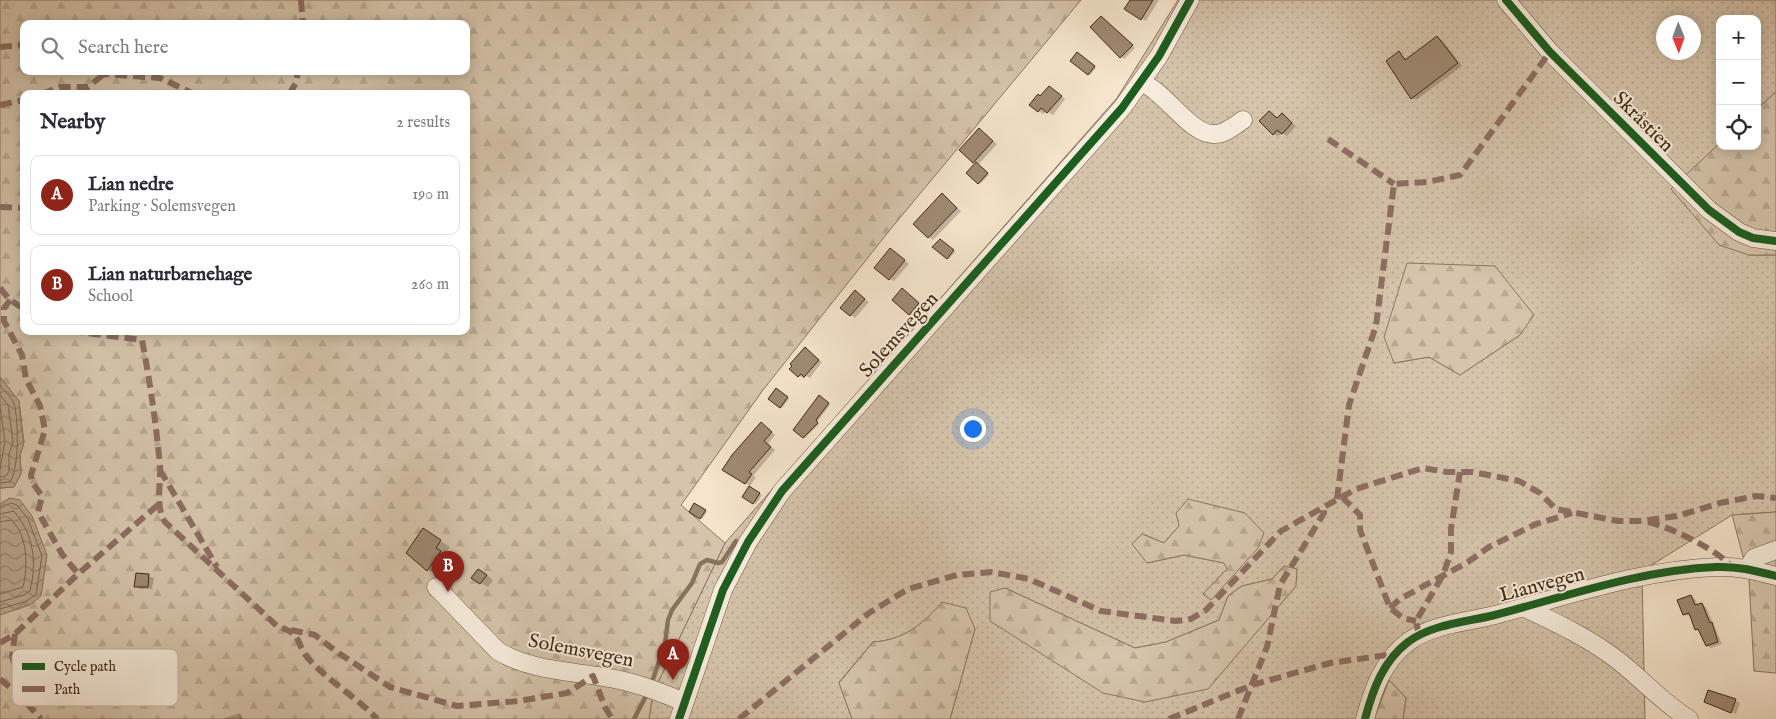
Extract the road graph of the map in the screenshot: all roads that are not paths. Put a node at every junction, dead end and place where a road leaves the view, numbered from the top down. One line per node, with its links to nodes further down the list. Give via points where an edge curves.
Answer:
1 (1190, 0): 3 (street, Solemsvegen, via 1159,56)
2 (1506, 0): 5 (street, Skråstien, via 1550,52 1709,210 1739,232 1753,238)
3 (1140, 82): 4 (street, via 1155,90 1207,134 1225,132); 11 (street, Solemsvegen, via 1122,108 782,491 748,542 723,590)
4 (1242, 120)
5 (1776, 241)
6 (1776, 550): 7 (street, via 1754,558)
7 (1747, 569): 8 (street, Lianvegen); 10 (street, Lianvegen, via 1716,567 1663,573)
8 (1776, 576)
9 (436, 586): 11 (street, Solemsvegen, via 508,657 563,671 632,682)
10 (1523, 607): 12 (street, Lianvegen, via 1436,628 1410,641 1387,663 1378,679); 13 (street, via 1562,625 1609,654 1655,695)
11 (682, 711)
12 (1365, 719)
13 (1689, 719)

